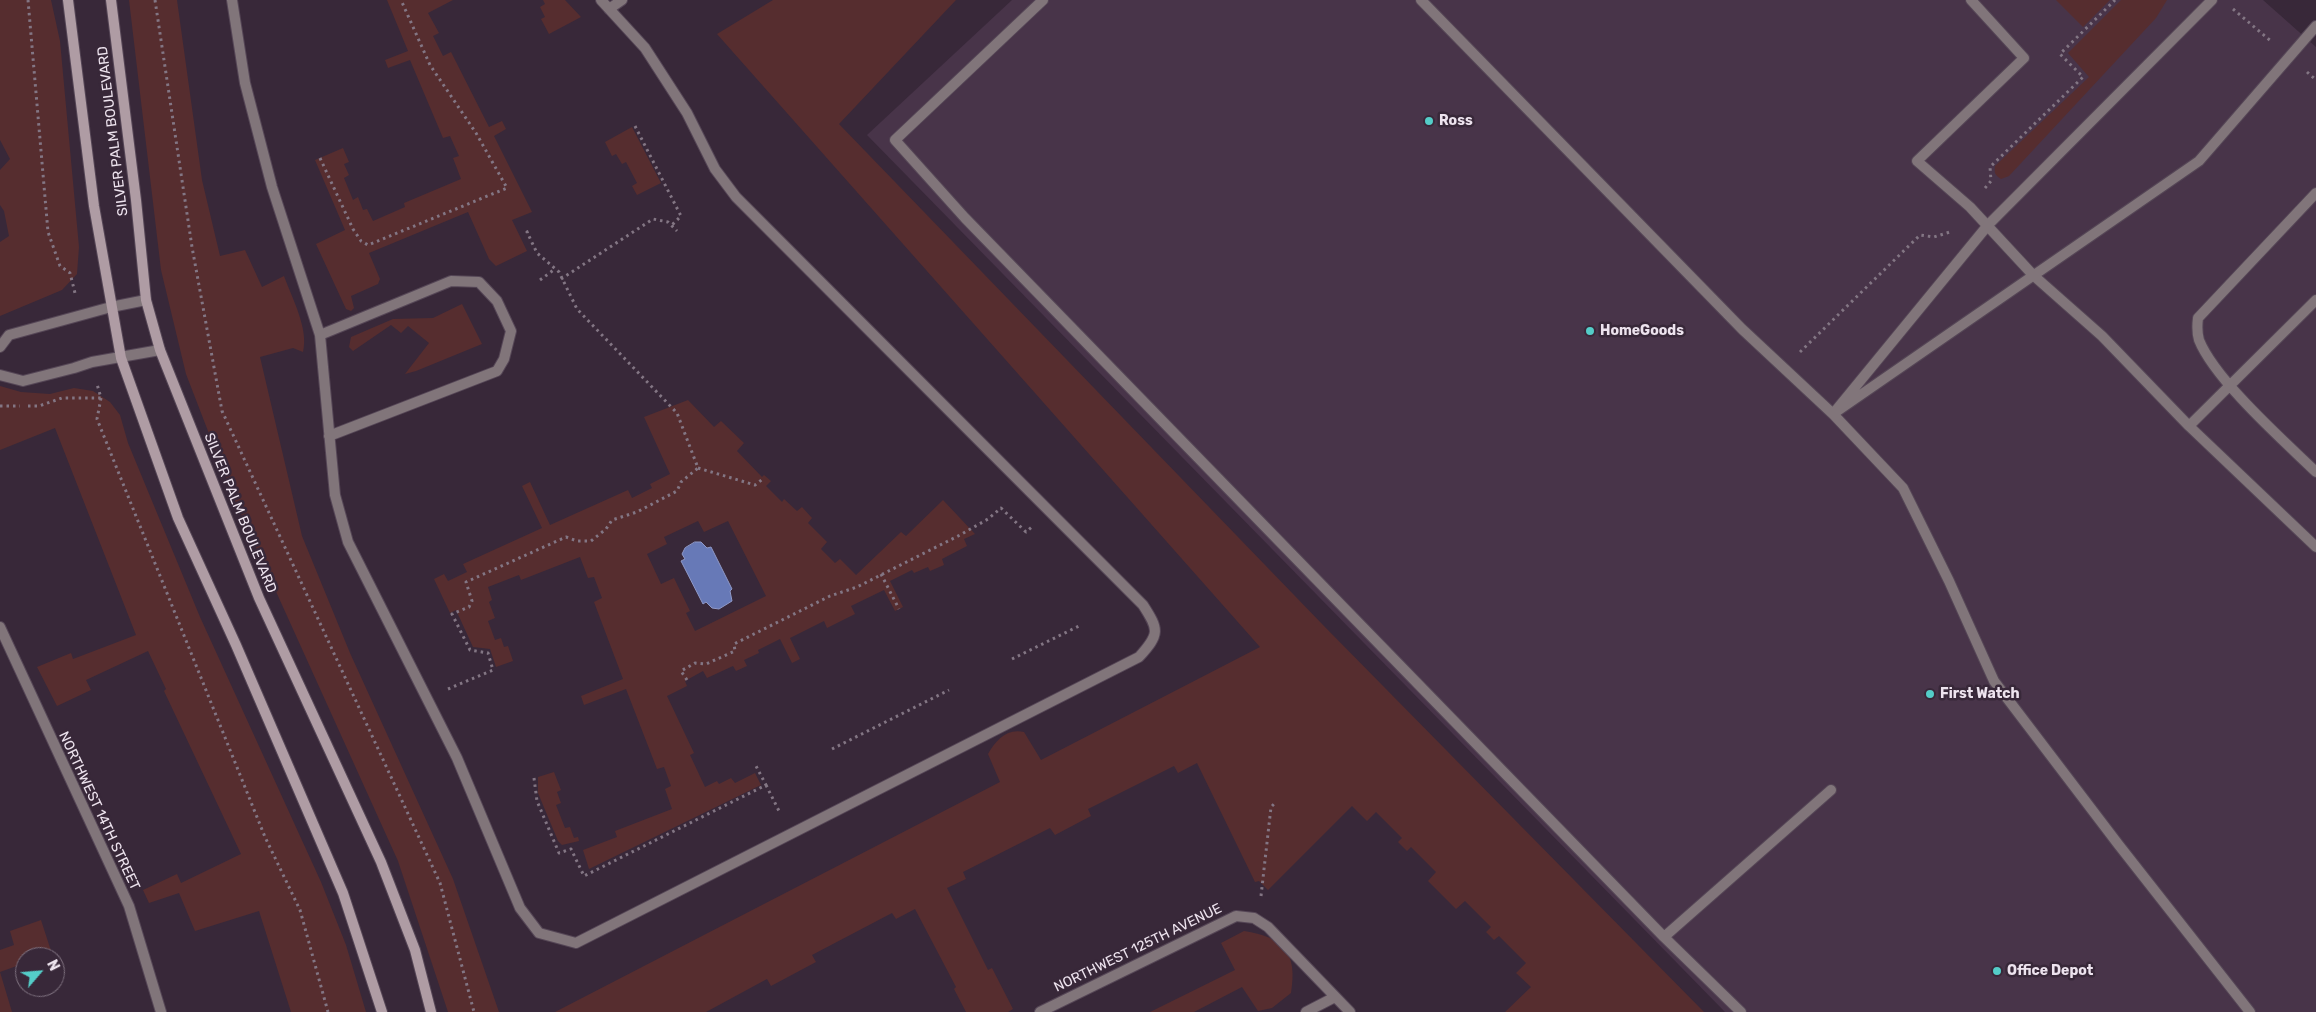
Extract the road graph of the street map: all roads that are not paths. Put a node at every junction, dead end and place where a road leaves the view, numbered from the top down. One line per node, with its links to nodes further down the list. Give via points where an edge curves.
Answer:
1 (68, 0): 17 (street, SILVER PALM BOULEVARD, via 94,206)
2 (111, 0): 15 (street, SILVER PALM BOULEVARD)
3 (232, 0): 18 (street, via 245,83 272,186)
4 (601, 0): 10 (street)
5 (622, 0): 10 (street)
6 (1043, 0): 31 (street, via 895,140 965,218)
7 (1421, 0): 24 (street, via 1742,329)
8 (1971, 0): 13 (street, via 2024,58 1917,161)
9 (2212, 0): 13 (street)
10 (609, 9): 26 (street, via 645,48 687,113 715,169 736,196 1143,605 1155,624 1153,641 1138,657 576,943 539,933 520,908 457,758 348,542 335,495)
11 (2316, 26): 14 (street, via 2199,161)
12 (2316, 193): 23 (street, via 2198,318 2200,341)
13 (1988, 225): 14 (street); 24 (street)
14 (2033, 275): 24 (street); 25 (street, via 2102,336)
15 (146, 300): 17 (street); 20 (street, SILVER PALM BOULEVARD)
16 (2316, 300): 23 (street)
17 (111, 307): 19 (street, via 9,335); 21 (street, SILVER PALM BOULEVARD)
18 (320, 335): 26 (street); 26 (street, via 451,281 479,282 497,301 511,331 504,359 497,371)
19 (0, 347)
20 (160, 350): 21 (street); 35 (street, SILVER PALM BOULEVARD, via 259,598 381,862 415,950)
21 (121, 358): 22 (street, via 92,362 22,381); 34 (street, SILVER PALM BOULEVARD, via 178,518 343,893)
22 (0, 375)
23 (2230, 385): 25 (street); 27 (street)
24 (1833, 414): 40 (street, via 1903,488 1994,682)
25 (2189, 426): 28 (street)
26 (330, 436)
27 (2316, 472)
28 (2316, 547)
29 (0, 627): 33 (street, NORTHWEST 14TH STREET, via 128,906)
30 (1832, 790): 31 (street)
31 (1664, 937): 39 (street)
32 (1335, 997): 36 (street, NORTHWEST 125TH AVENUE, via 1268,927 1254,918 1236,916); 37 (street); 38 (street)
33 (161, 1012)
34 (382, 1012)
35 (431, 1012)
36 (1040, 1012)
37 (1306, 1012)
38 (1350, 1012)
39 (1741, 1012)
40 (2250, 1012)

